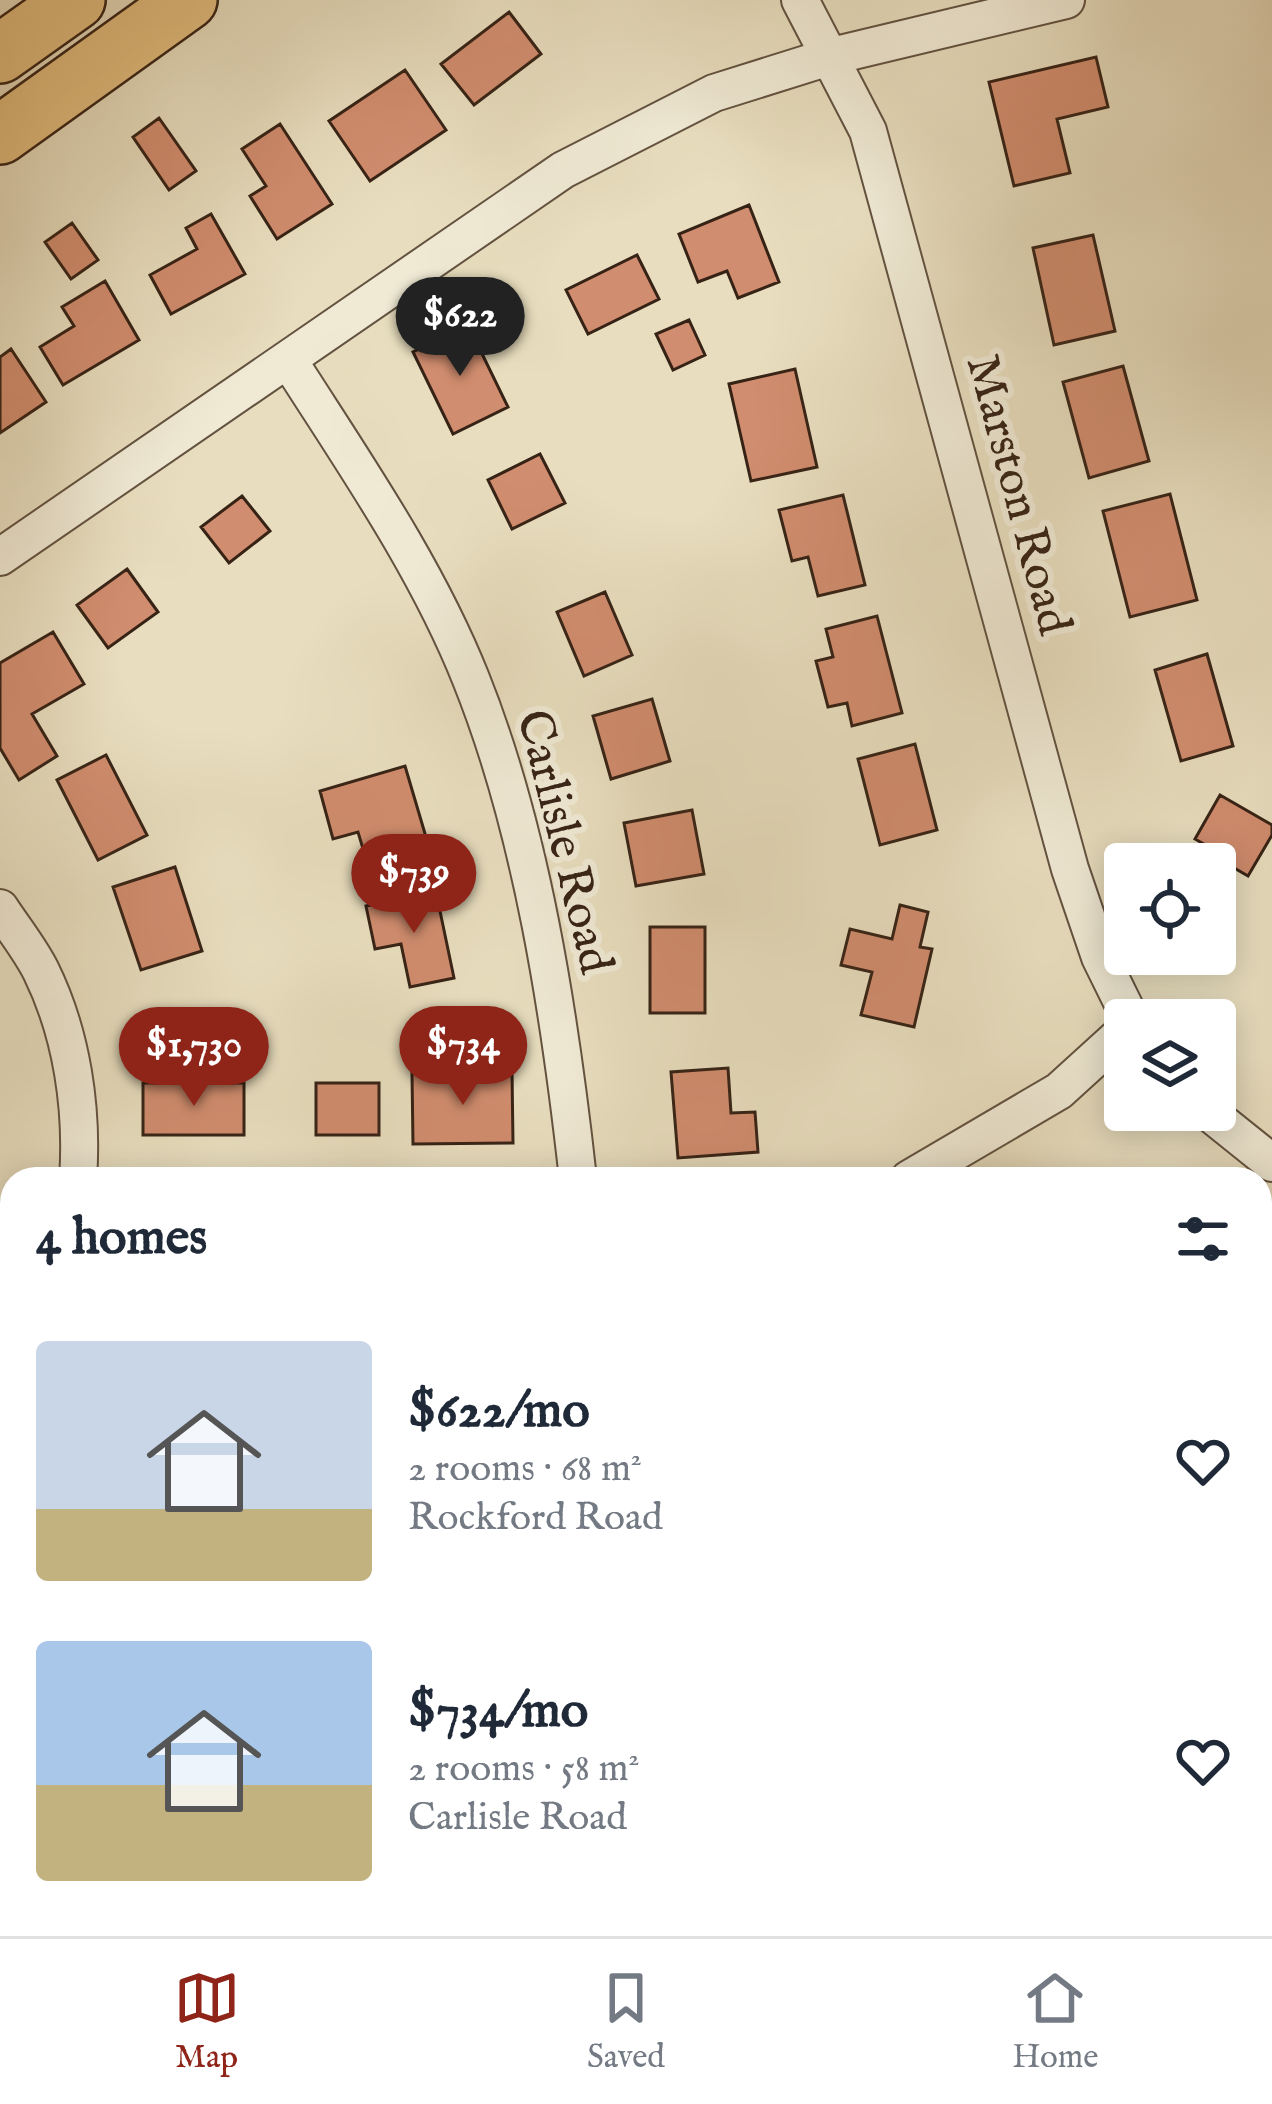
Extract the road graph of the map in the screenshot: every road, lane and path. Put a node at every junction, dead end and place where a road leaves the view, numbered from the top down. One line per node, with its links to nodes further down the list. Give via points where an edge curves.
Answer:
1 (76, 0): 5 (main road)
2 (188, 0): 7 (main road)
3 (800, 0): 6 (street, Marston Road)
4 (1066, 0): 6 (street)
5 (0, 54)
6 (832, 56): 8 (street, via 714,94 563,170); 11 (street, Marston Road, via 868,130 1070,869)
7 (0, 135)
8 (290, 361): 9 (street); 16 (street, Carlisle Road, via 420,573 471,678 518,821)
9 (0, 556)
10 (0, 908): 15 (street, via 40,970 70,1049)
11 (1121, 999)
12 (1104, 1050): 17 (street, via 1059,1090)
13 (1232, 1131): 14 (street)
14 (1272, 1163)
15 (79, 1167)
16 (577, 1167)
17 (930, 1167)

